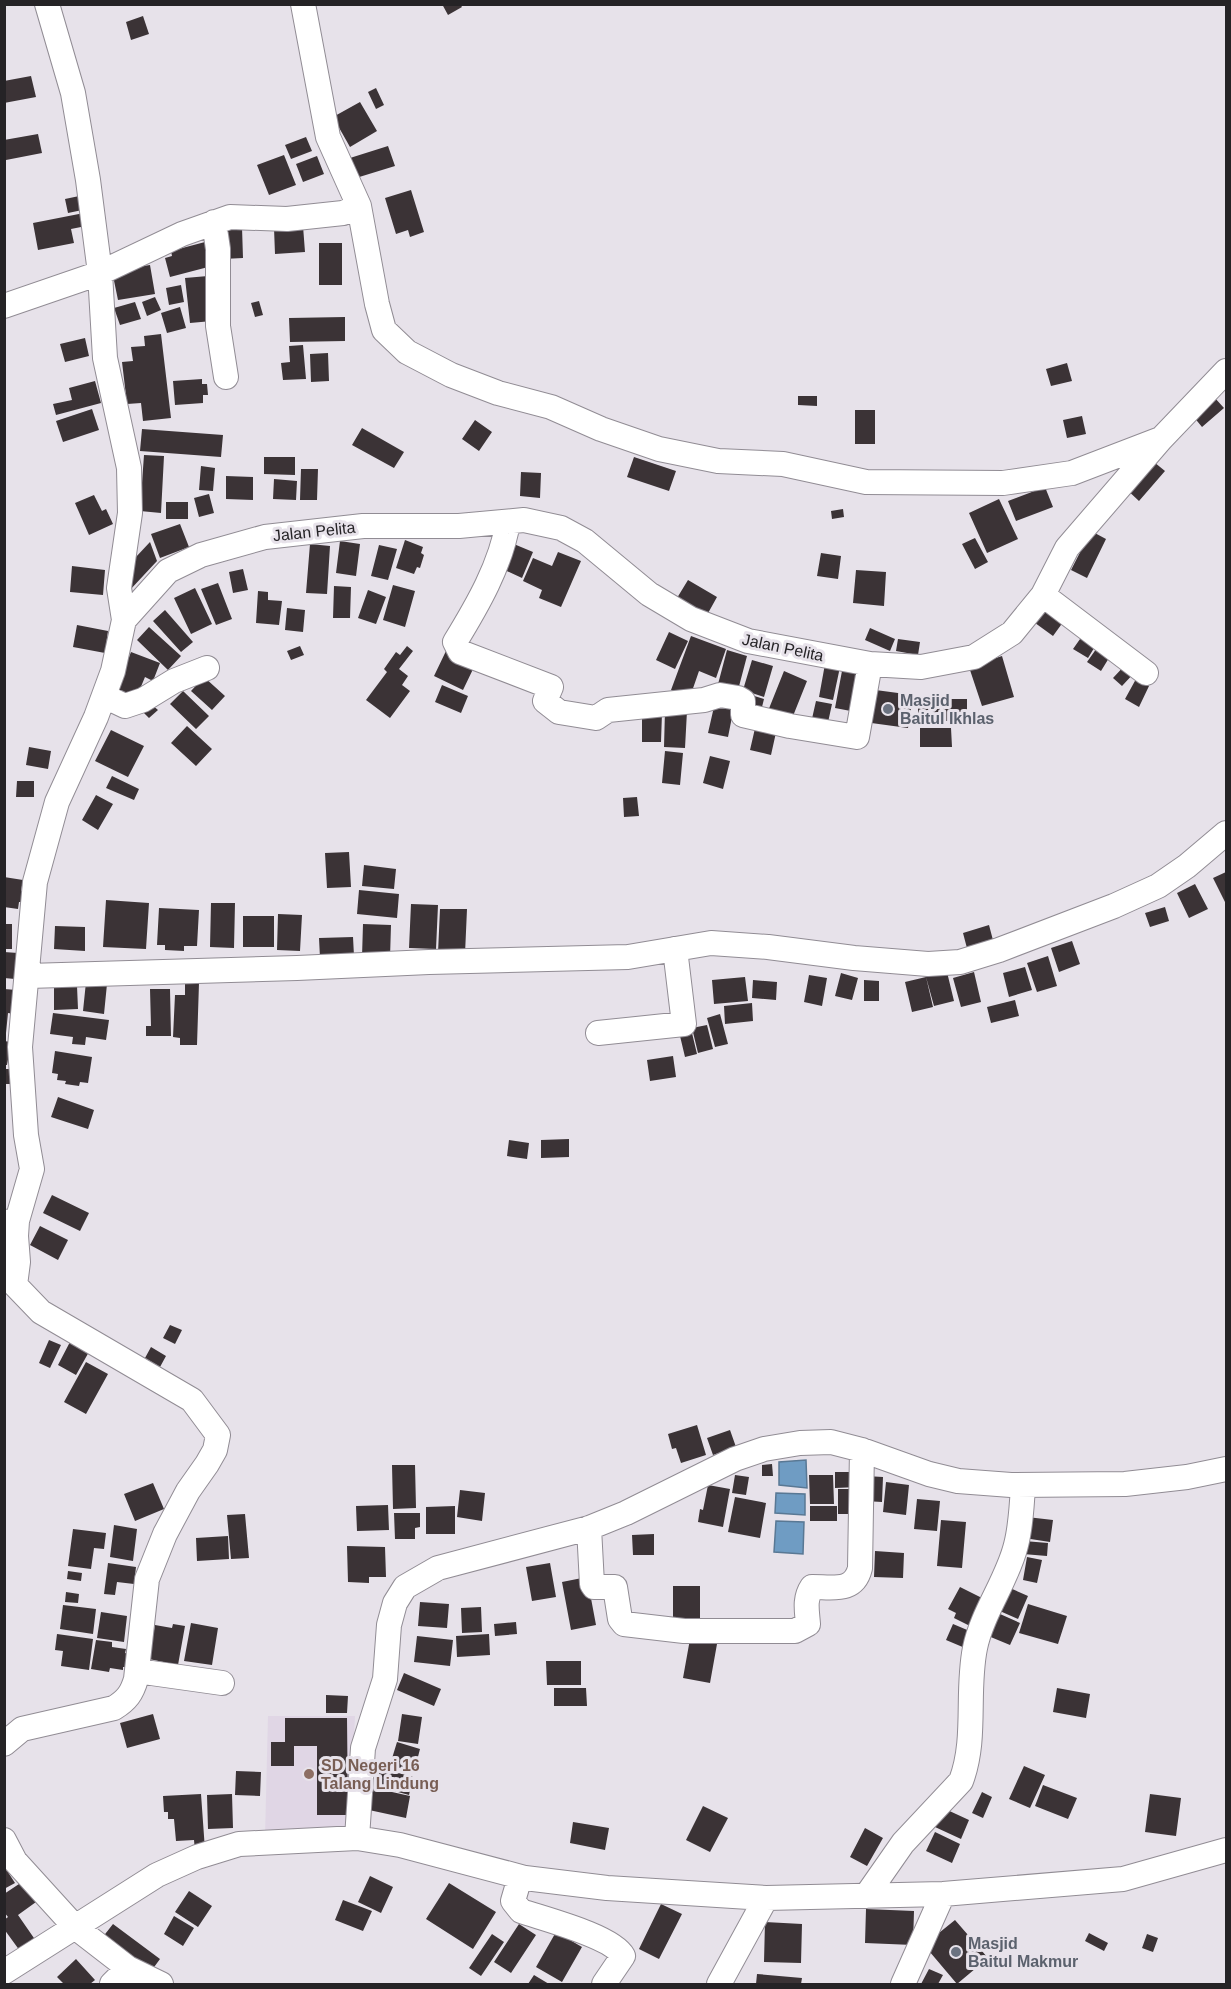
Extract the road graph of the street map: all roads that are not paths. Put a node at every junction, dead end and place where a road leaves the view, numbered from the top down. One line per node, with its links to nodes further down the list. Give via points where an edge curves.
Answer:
1 (47, 4): 5 (street, via 73,93)
2 (303, 4): 3 (street, via 328,137)
3 (359, 206): 4 (street, via 322,216 230,217); 9 (street, via 384,330 407,352 489,390 550,407 659,449 718,461 783,464 866,482 1003,483 1072,473)
4 (214, 222): 5 (street); 8 (street, via 218,326)
5 (100, 273): 6 (street); 12 (street, via 105,358 129,468 130,513 119,588)
6 (4, 306)
7 (1227, 371): 9 (street, Jalan Pelita)
8 (226, 377)
9 (1161, 439): 11 (street, Jalan Pelita, via 1067,548)
10 (508, 522): 12 (street, Jalan Pelita, via 363,526 265,537 201,555 168,571); 13 (street, Jalan Pelita, via 524,520 561,528 585,541 649,594 691,619 748,641); 13 (street, via 492,575 455,642 460,651 551,687 545,701 559,712 596,718 608,710 720,695 743,701 743,715 857,737)
11 (1043, 595): 13 (street, Jalan Pelita, via 1012,633 974,657 921,667); 15 (street)
12 (124, 620): 16 (street)
13 (870, 664)
14 (207, 668): 16 (street, via 125,706)
15 (1146, 673)
16 (104, 696): 19 (street, via 57,801 35,882)
17 (1227, 833): 18 (street, via 1158,886 1094,915 960,962 928,964 711,943)
18 (675, 949): 19 (street, via 628,957); 20 (street, via 684,1024)
19 (27, 976): 21 (street, via 21,1047 32,1168)
20 (598, 1033)
21 (11, 1222): 26 (street, via 18,1262 15,1285 42,1312 192,1400 218,1436 207,1464 165,1534 147,1579)
22 (862, 1450): 24 (street, via 958,1481); 25 (street, via 831,1442 764,1449); 25 (street, via 858,1579 849,1586 812,1587 806,1603 808,1624 795,1631 684,1631 624,1624 615,1587 598,1588 592,1584)
23 (1227, 1468): 24 (street, via 1125,1484)
24 (1023, 1485): 34 (street, via 1016,1546 974,1649 966,1768 961,1781 903,1843)
25 (589, 1528): 29 (street, via 438,1568 405,1587 389,1624 385,1679 363,1748)
26 (137, 1671): 27 (street); 28 (street, via 132,1692 114,1708 22,1729)
27 (222, 1683)
28 (4, 1744)
29 (357, 1838): 32 (street, via 400,1845); 36 (street, via 239,1844 197,1857 157,1875)
30 (4, 1840): 36 (street, via 15,1862)
31 (1227, 1850): 33 (street, via 1123,1879)
32 (520, 1877): 35 (street, via 607,1888); 40 (street, via 513,1901 521,1911 602,1939 620,1951 623,1956)
33 (943, 1894): 34 (street); 42 (street)
34 (866, 1896): 35 (street)
35 (766, 1898): 41 (street)
36 (75, 1928): 37 (street); 38 (street)
37 (4, 1972)
38 (120, 1976): 39 (street)
39 (161, 1984)
40 (604, 1984)
41 (719, 1984)
42 (903, 1984)

